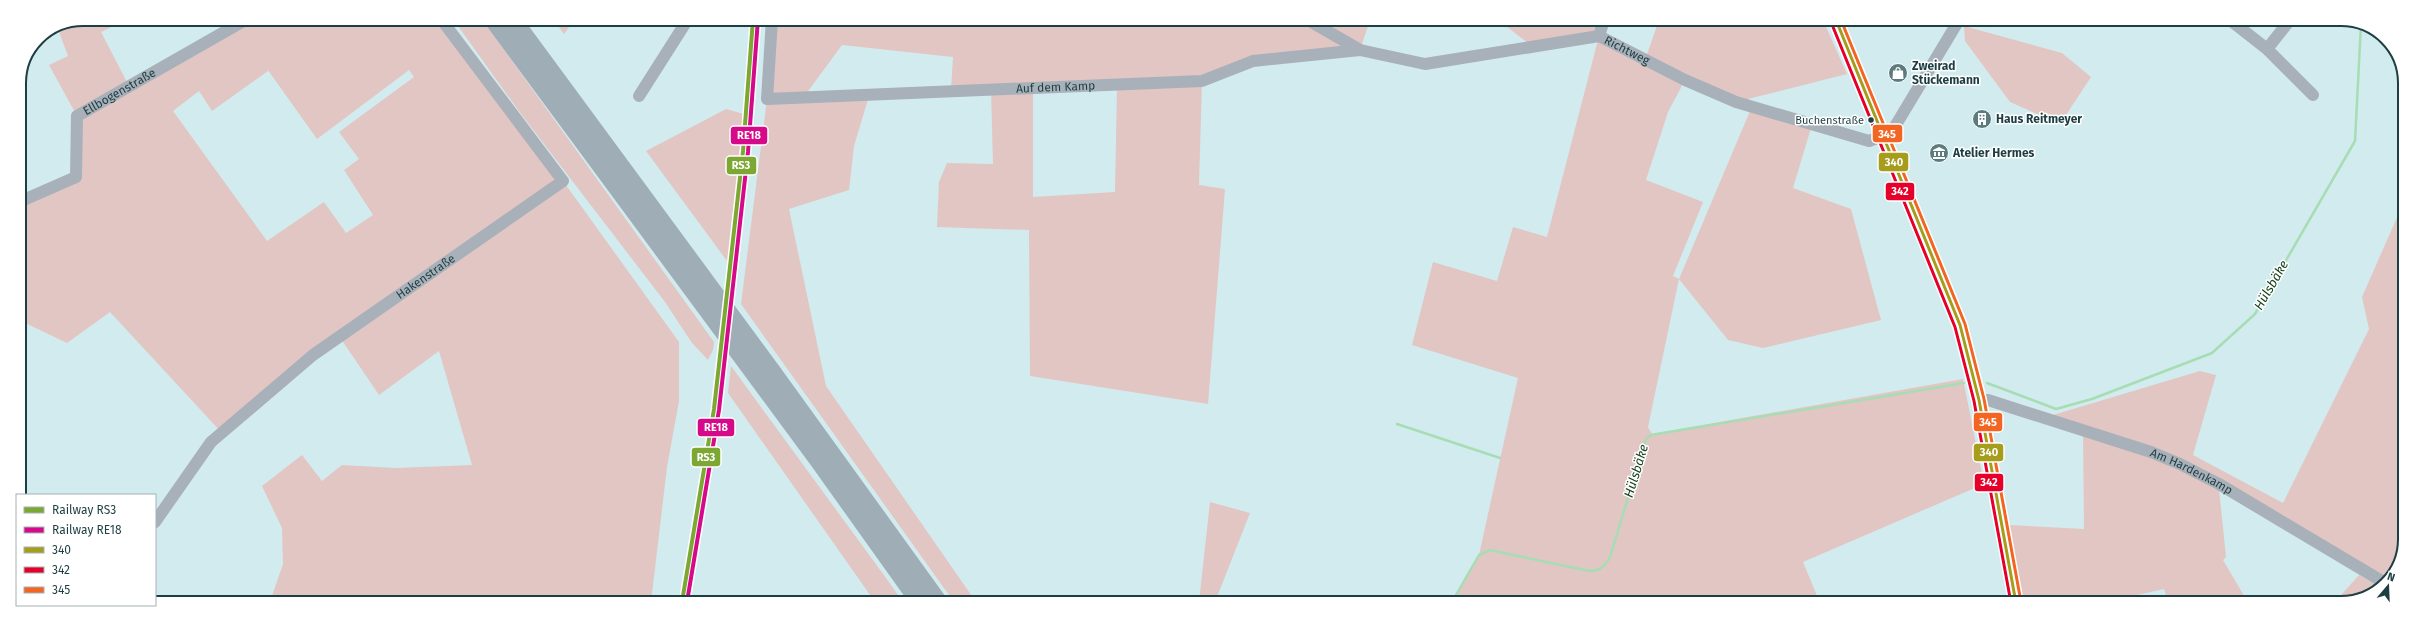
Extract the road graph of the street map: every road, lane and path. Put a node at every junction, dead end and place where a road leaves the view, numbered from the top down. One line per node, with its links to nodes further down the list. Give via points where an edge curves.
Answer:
1 (236, 26): 19 (street, Ellbogenstraße, via 77,116 76,177)
2 (447, 26): 22 (street, Hakenstraße, via 563,181 312,355 211,442)
3 (497, 26): 20 (highway)
4 (518, 26): 20 (highway)
5 (684, 26): 17 (street)
6 (772, 26): 14 (street, Auf dem Kamp, via 767,99 1202,82 1253,61)
7 (1318, 26): 14 (street)
8 (1602, 26): 13 (street)
9 (1838, 26): 18 (street)
10 (1956, 26): 18 (street, via 1903,116 1892,133)
11 (2237, 26): 15 (street)
12 (2285, 26): 15 (street)
13 (1599, 36): 14 (street, Richtweg, via 1425,64); 18 (street, Richtweg, via 1685,80 1736,102 1869,141)
14 (1360, 50)
15 (2267, 50): 16 (street)
16 (2313, 95)
17 (639, 96)
18 (1884, 137): 21 (street, via 1960,326)
19 (26, 199)
20 (690, 273): 24 (highway, via 762,384); 25 (highway, via 773,372)
21 (1979, 400): 23 (street, Am Hardenkamp, via 1988,400 2151,452 2180,464); 26 (street)
22 (156, 521)
23 (2368, 573)
24 (915, 596)
25 (935, 596)
26 (2015, 596)

